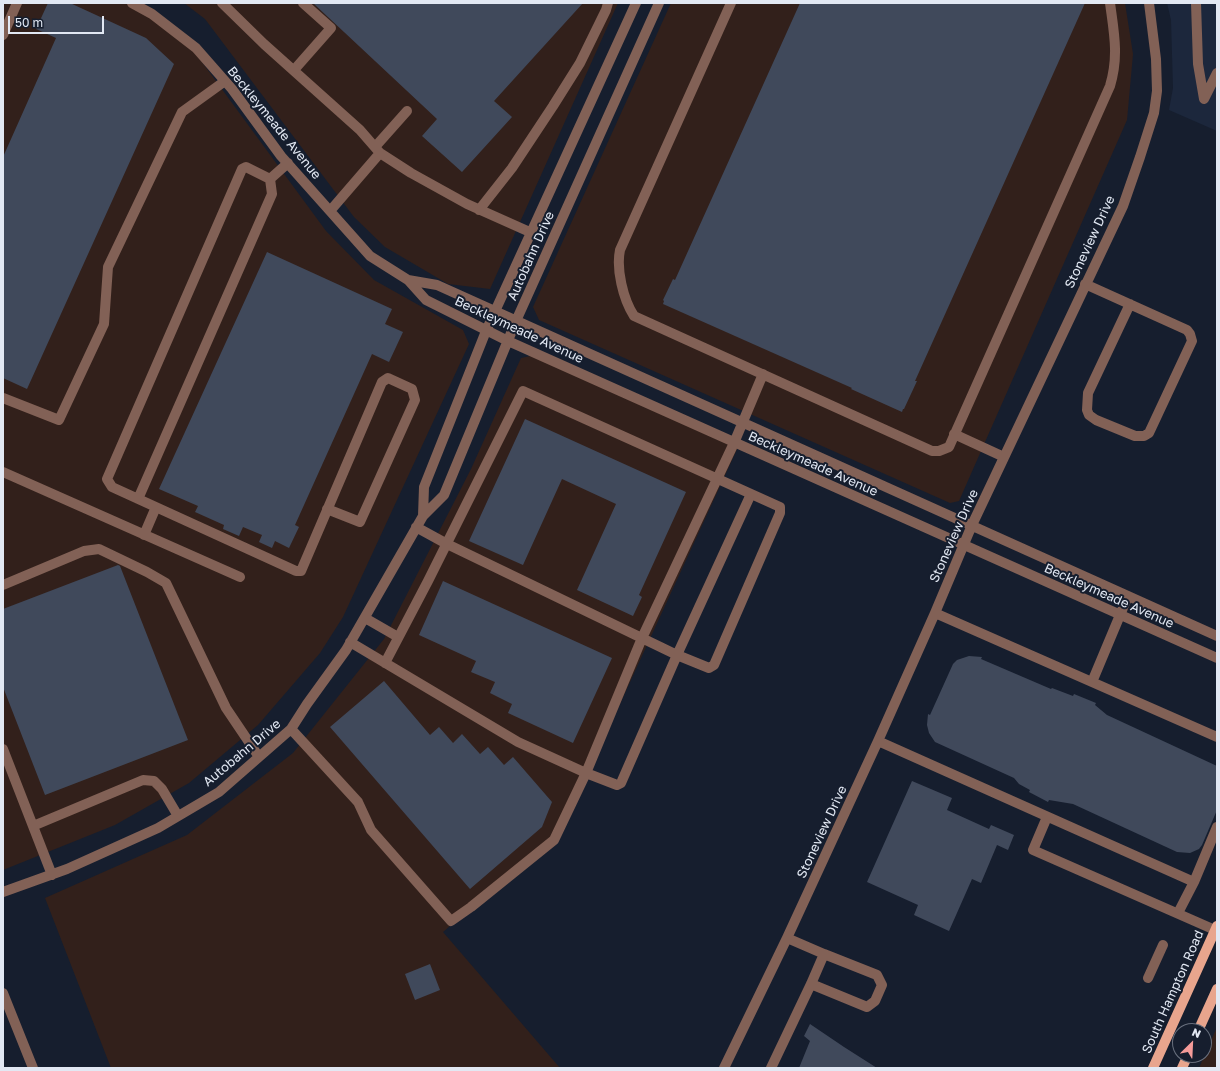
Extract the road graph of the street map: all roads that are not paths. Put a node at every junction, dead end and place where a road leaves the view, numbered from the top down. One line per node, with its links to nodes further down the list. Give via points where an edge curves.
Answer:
1 (17, 3): 12 (street)
2 (132, 3): 15 (street, Beckleymeade Avenue, via 152,14 196,48)
3 (303, 3): 13 (street, via 331,28)
4 (608, 3): 20 (street, via 580,63 561,94 512,168)
5 (636, 3): 22 (street, Autobahn Drive)
6 (659, 3): 27 (street, Autobahn Drive)
7 (731, 3): 30 (street, via 620,250 619,269 627,305 634,316)
8 (1110, 3): 33 (street, via 1116,54 1110,86)
9 (1149, 3): 24 (street, Stoneview Drive, via 1156,59 1157,91 1154,113 1123,206)
10 (1196, 3): 14 (street, via 1198,64 1204,99)
11 (225, 4): 13 (street)
12 (3, 35)
13 (294, 70): 17 (street, via 360,130)
14 (1217, 72)
15 (225, 81): 18 (street, Beckleymeade Avenue); 31 (street, via 182,112 108,267 104,324 59,420)
16 (406, 112): 17 (street)
17 (377, 150): 20 (street, via 410,173); 21 (street)
18 (288, 163): 19 (street); 21 (street, Beckleymeade Avenue)
19 (270, 179): 39 (street, via 272,194); 39 (street, via 246,167 242,169 107,479 112,487)
20 (479, 210): 22 (street)
21 (330, 211): 23 (street, Beckleymeade Avenue, via 370,256)
22 (532, 233): 26 (street, Autobahn Drive)
23 (408, 280): 26 (street, Beckleymeade Avenue, via 437,285); 28 (street, Beckleymeade Avenue, via 426,300)
24 (1085, 284): 25 (street); 35 (street, Stoneview Drive)
25 (1130, 304): 25 (street, via 1187,330 1192,341 1149,433 1140,436 1096,420 1087,410 1088,393)
26 (495, 312): 27 (street, Beckleymeade Avenue); 28 (street, Autobahn Drive)
27 (516, 321): 29 (street, Autobahn Drive); 32 (street, Beckleymeade Avenue)
28 (486, 332): 29 (street, Beckleymeade Avenue); 42 (street, Autobahn Drive, via 424,487)
29 (508, 341): 34 (street, Beckleymeade Avenue); 42 (street, Autobahn Drive, via 444,495)
30 (763, 374): 32 (street); 33 (street, via 932,451 939,452 949,447)
31 (3, 398)
32 (742, 423): 34 (street); 43 (street, Beckleymeade Avenue)
33 (954, 434): 35 (street)
34 (734, 443): 37 (street); 47 (street, Beckleymeade Avenue)
35 (1004, 457): 43 (street, Stoneview Drive)
36 (3, 472): 45 (street)
37 (717, 479): 38 (street); 46 (street, via 524,391); 56 (street)
38 (751, 494): 58 (street); 58 (street, via 780,507 780,513 714,665 709,668)
39 (138, 499): 40 (street)
40 (156, 507): 41 (street, via 296,571 301,570); 45 (street)
41 (327, 509): 41 (street, via 382,382 388,378 412,389 415,400 360,522)
42 (423, 516): 44 (street, Autobahn Drive)
43 (972, 525): 47 (street, Stoneview Drive); 50 (street, Beckleymeade Avenue)
44 (416, 527): 46 (street); 53 (street, Autobahn Drive)
45 (144, 534): 48 (street)
46 (446, 544): 55 (street); 56 (street)
47 (963, 546): 51 (street, Stoneview Drive); 52 (street, Beckleymeade Avenue)
48 (240, 577)
49 (3, 585): 66 (street, via 84,551 99,549 166,583 226,708)
50 (1128, 596): 52 (street); 54 (street, Beckleymeade Avenue)
51 (935, 613): 61 (street); 64 (street, Stoneview Drive)
52 (1120, 616): 59 (street, Beckleymeade Avenue); 61 (street)
53 (364, 618): 55 (street); 57 (street, Autobahn Drive)
54 (1217, 636)
55 (398, 637): 60 (street)
56 (642, 638): 58 (street); 67 (street)
57 (350, 642): 60 (street); 62 (street, Autobahn Drive)
58 (677, 655): 67 (street, via 621,783 617,785)
59 (1217, 658)
60 (384, 663): 67 (street, via 518,742)
61 (1092, 682): 63 (street)
62 (292, 729): 66 (street, Autobahn Drive); 67 (street, via 358,802 370,830 451,921 554,840)
63 (1217, 737)
64 (878, 741): 69 (street); 77 (street, Stoneview Drive)
65 (3, 749): 70 (street)
66 (259, 757): 68 (street, Autobahn Drive, via 219,792)
67 (586, 773)
68 (178, 816): 70 (street, via 162,789 154,781 142,780); 72 (street, Autobahn Drive, via 158,828)
69 (1048, 817): 73 (street); 75 (street, via 1033,850)
70 (33, 826): 72 (street)
71 (1217, 827): 73 (street)
72 (52, 874): 74 (street, Autobahn Drive)
73 (1194, 882): 75 (street)
74 (3, 892)
75 (1178, 913): 76 (street)
76 (1216, 928): 88 (main road, South Hampton Road)
77 (787, 938): 79 (street); 86 (street, Stoneview Drive)
78 (1163, 945): 80 (street)
79 (824, 954): 81 (street); 81 (street, via 877,975 882,985 875,1001 867,1007)
80 (1148, 978)
81 (811, 984): 87 (street)
82 (1217, 989): 84 (main road)
83 (3, 993): 85 (street)
84 (1202, 1023)
85 (33, 1068)
86 (724, 1068)
87 (771, 1068)
88 (1153, 1068)

